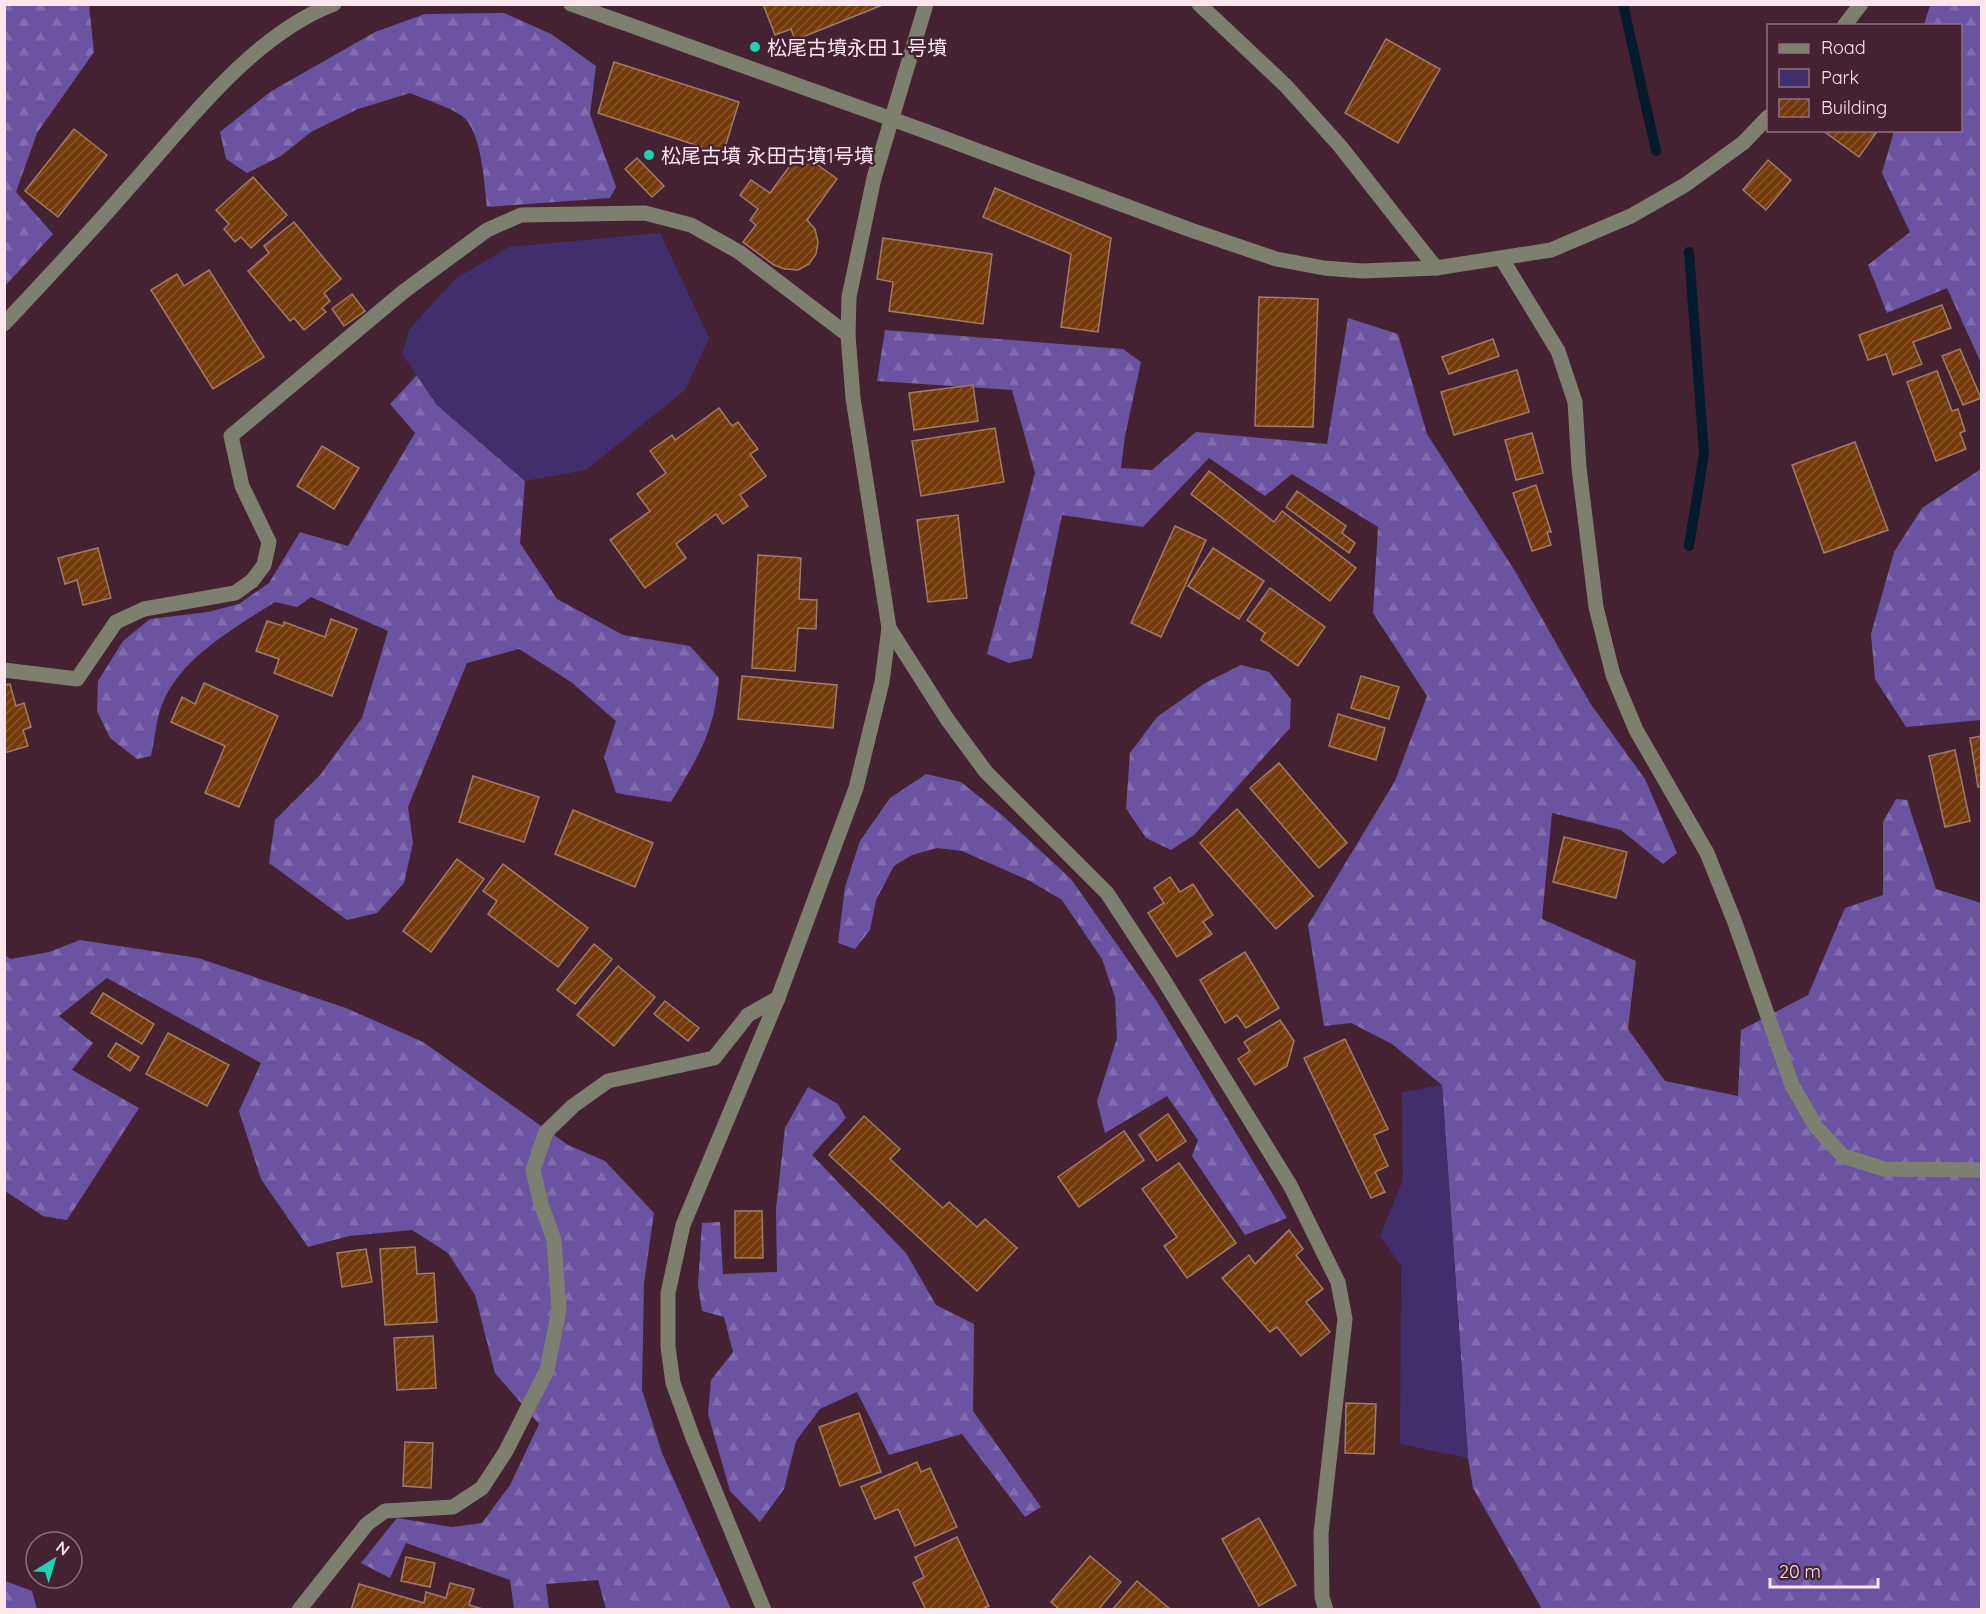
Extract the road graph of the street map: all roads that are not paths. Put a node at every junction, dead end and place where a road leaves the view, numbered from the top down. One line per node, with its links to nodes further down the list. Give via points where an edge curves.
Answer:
1 (334, 4): 11 (street, via 274,39 207,101)
2 (571, 4): 8 (street)
3 (926, 4): 8 (street)
4 (1199, 4): 10 (street, via 1294,95)
5 (1861, 4): 6 (street)
6 (1846, 24)
7 (1767, 118): 9 (street, via 1743,143 1708,169 1631,216 1551,250)
8 (892, 120): 10 (street, via 1276,259 1362,271); 12 (street, via 874,178 849,297)
9 (1502, 259): 10 (street); 16 (street, via 1558,351 1575,402 1596,607 1613,675 1636,730 1707,854 1792,1085 1816,1127 1843,1156 1884,1169)
10 (1436, 268)
11 (4, 324)
12 (848, 335): 13 (street, via 853,398); 14 (street, via 739,252 691,225 645,213 521,215 487,230 403,292 231,435 242,486 268,542 264,565 252,581 235,593 144,609 116,622 77,679)
13 (889, 628): 15 (street, via 882,682 856,788); 19 (street, via 947,719 986,771 1107,893 1290,1185 1338,1282 1345,1319 1321,1533 1322,1597)
14 (4, 670)
15 (778, 998): 17 (street, via 748,1015 714,1058 608,1081 546,1132 533,1170 554,1240 559,1310 547,1370 506,1451 482,1488 453,1507 385,1511 367,1524); 18 (street, via 683,1225 668,1293 673,1383)
16 (1982, 1170)
17 (298, 1610)
18 (764, 1610)
19 (1326, 1610)

